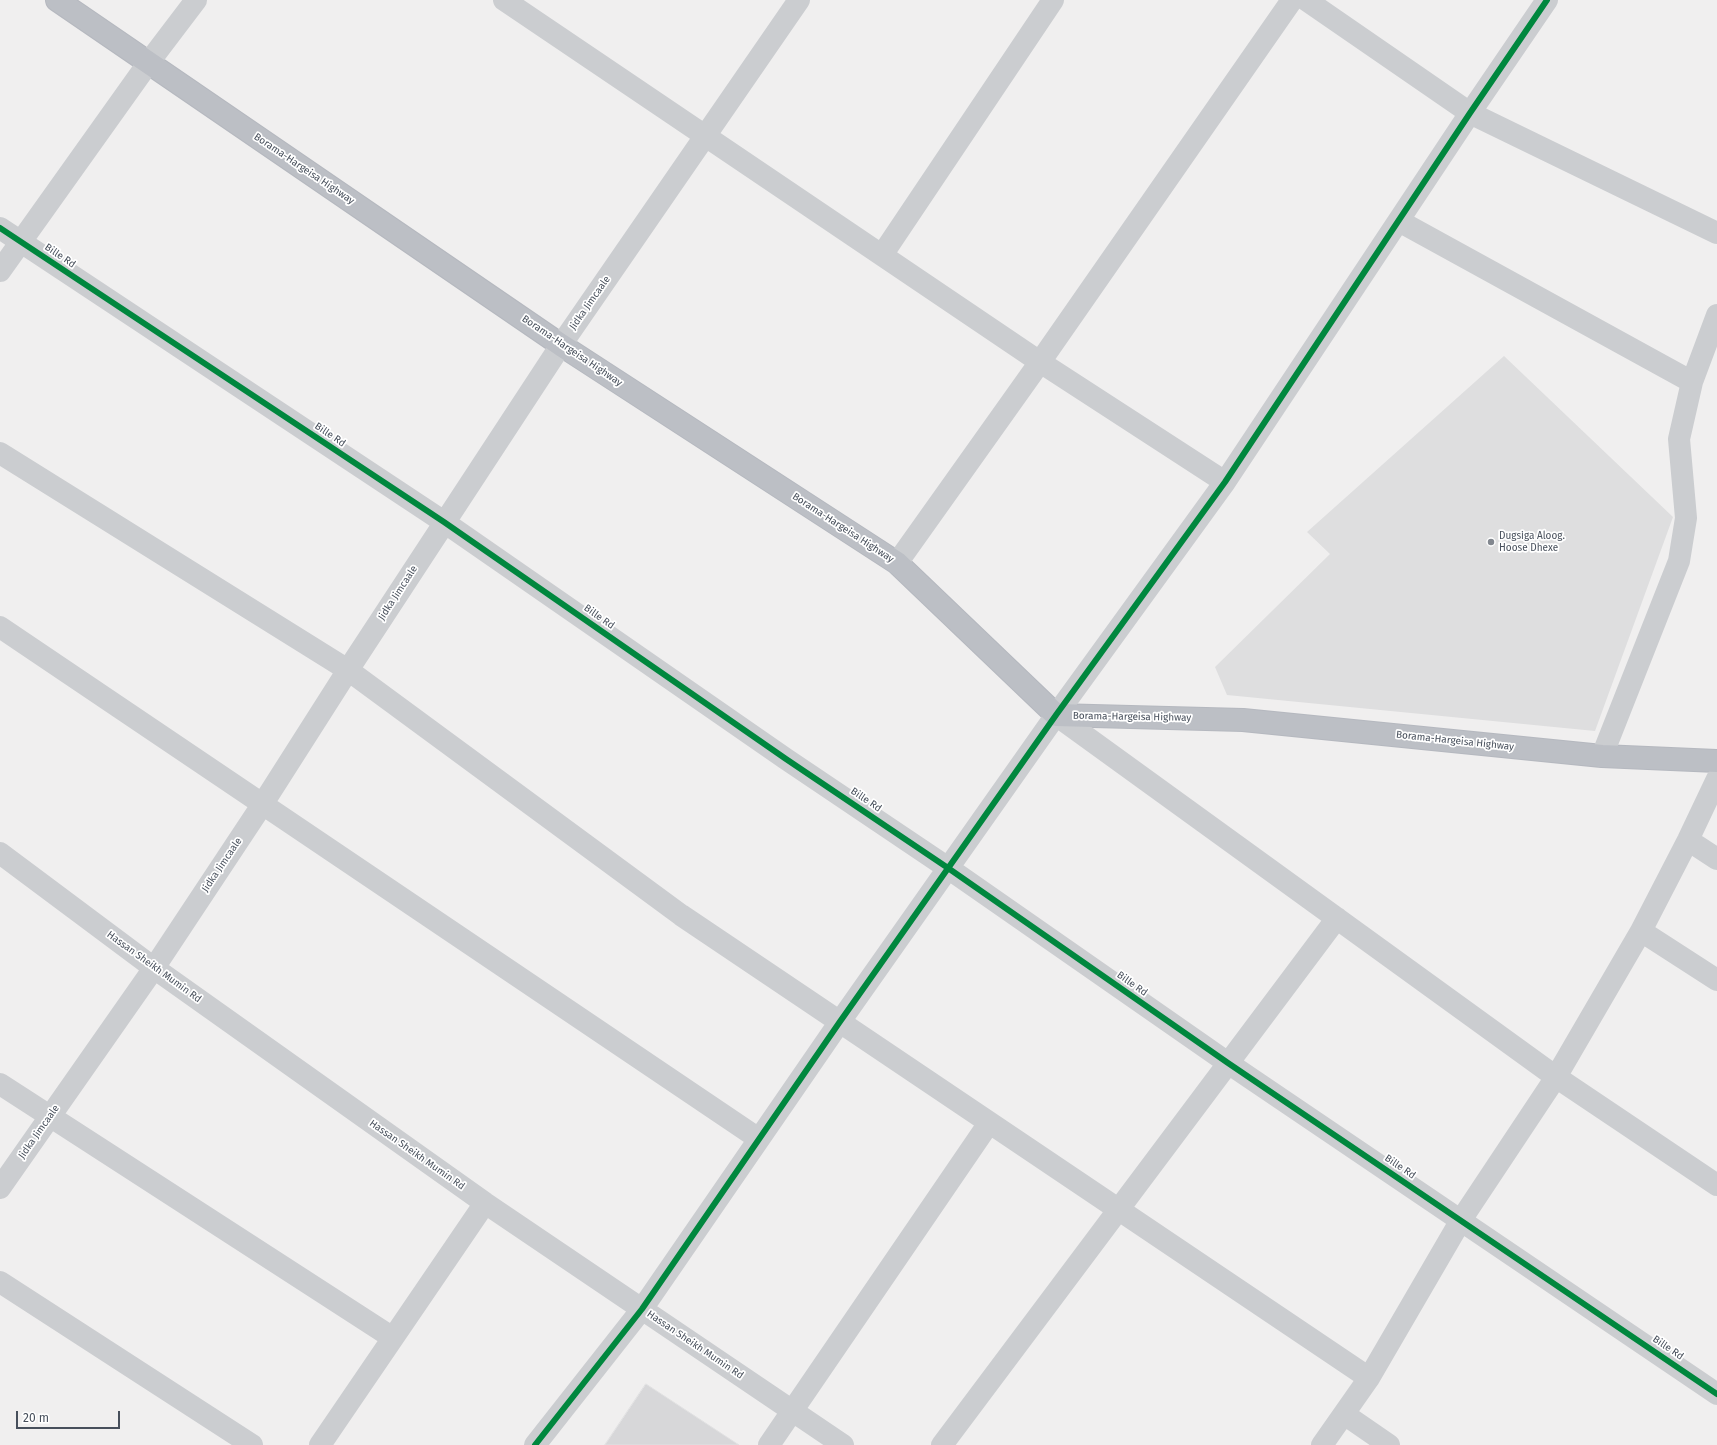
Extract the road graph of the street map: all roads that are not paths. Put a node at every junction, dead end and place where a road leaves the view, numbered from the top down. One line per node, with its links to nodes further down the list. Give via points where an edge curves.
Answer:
1 (58, 0): 9 (highway, Borama-Hargeisa Highway)
2 (196, 0): 9 (street)
3 (504, 0): 11 (street)
4 (799, 0): 11 (street, Jidka Jimcaale)
5 (1053, 0): 16 (street)
6 (1292, 0): 20 (street)
7 (1306, 0): 10 (street)
8 (1547, 0): 10 (street)
9 (149, 62): 15 (street); 19 (highway, Borama-Hargeisa Highway)
10 (1470, 113): 12 (street); 14 (street)
11 (705, 136): 16 (street); 19 (street, Jidka Jimcaale)
12 (1399, 222): 21 (street); 23 (street)
13 (0, 228): 15 (street, Bille Rd)
14 (1717, 233)
15 (21, 242): 17 (street); 24 (street, Bille Rd)
16 (882, 255): 20 (street)
17 (0, 271)
18 (1717, 315): 21 (street)
19 (561, 345): 24 (street, Jidka Jimcaale); 25 (highway, Borama-Hargeisa Highway)
20 (1040, 362): 23 (street); 25 (street)
21 (1692, 382): 29 (street, via 1679,439 1686,518 1679,561)
22 (0, 453): 27 (street)
23 (1225, 482): 28 (street)
24 (444, 522): 27 (street, Jidka Jimcaale); 36 (street, Bille Rd)
25 (897, 562): 28 (highway, Borama-Hargeisa Highway)
26 (0, 626): 32 (street)
27 (348, 670): 32 (street, Jidka Jimcaale); 41 (street, via 681,915)
28 (1056, 715): 29 (highway, Borama-Hargeisa Highway, via 1243,720); 36 (street); 37 (street)
29 (1602, 756): 30 (highway, Borama-Hargeisa Highway)
30 (1717, 761)
31 (1717, 780): 33 (street)
32 (262, 805): 39 (street, Jidka Jimcaale); 47 (street)
33 (1688, 840): 35 (street); 38 (street)
34 (0, 853): 39 (street, Hassan Sheikh Mumin Rd)
35 (1717, 859)
36 (948, 868): 41 (street); 42 (street, Bille Rd)
37 (1337, 918): 42 (street); 43 (street)
38 (1641, 931): 40 (street); 43 (street)
39 (154, 968): 45 (street, Jidka Jimcaale); 50 (street, Hassan Sheikh Mumin Rd)
40 (1717, 980)
41 (840, 1023): 46 (street); 47 (street)
42 (1228, 1063): 51 (street); 52 (street, Bille Rd)
43 (1556, 1077): 48 (street); 52 (street)
44 (0, 1084): 45 (street)
45 (50, 1117): 49 (street, Jidka Jimcaale); 55 (street)
46 (989, 1123): 51 (street); 58 (street)
47 (759, 1139): 54 (street)
48 (1717, 1185)
49 (0, 1188)
50 (484, 1203): 54 (street, Hassan Sheikh Mumin Rd); 55 (street)
51 (1119, 1210): 56 (street); 65 (street)
52 (1461, 1220): 56 (street); 57 (street, Bille Rd)
53 (0, 1282): 60 (street)
54 (642, 1309): 58 (street, Hassan Sheikh Mumin Rd); 62 (street)
55 (393, 1338): 61 (street)
56 (1369, 1378): 59 (street)
57 (1717, 1394)
58 (791, 1410): 63 (street); 64 (street, Hassan Sheikh Mumin Rd)
59 (1344, 1414): 66 (street); 67 (street)
60 (252, 1445)
61 (320, 1445)
62 (535, 1445)
63 (769, 1445)
64 (843, 1445)
65 (942, 1445)
66 (1322, 1445)
67 (1389, 1445)

